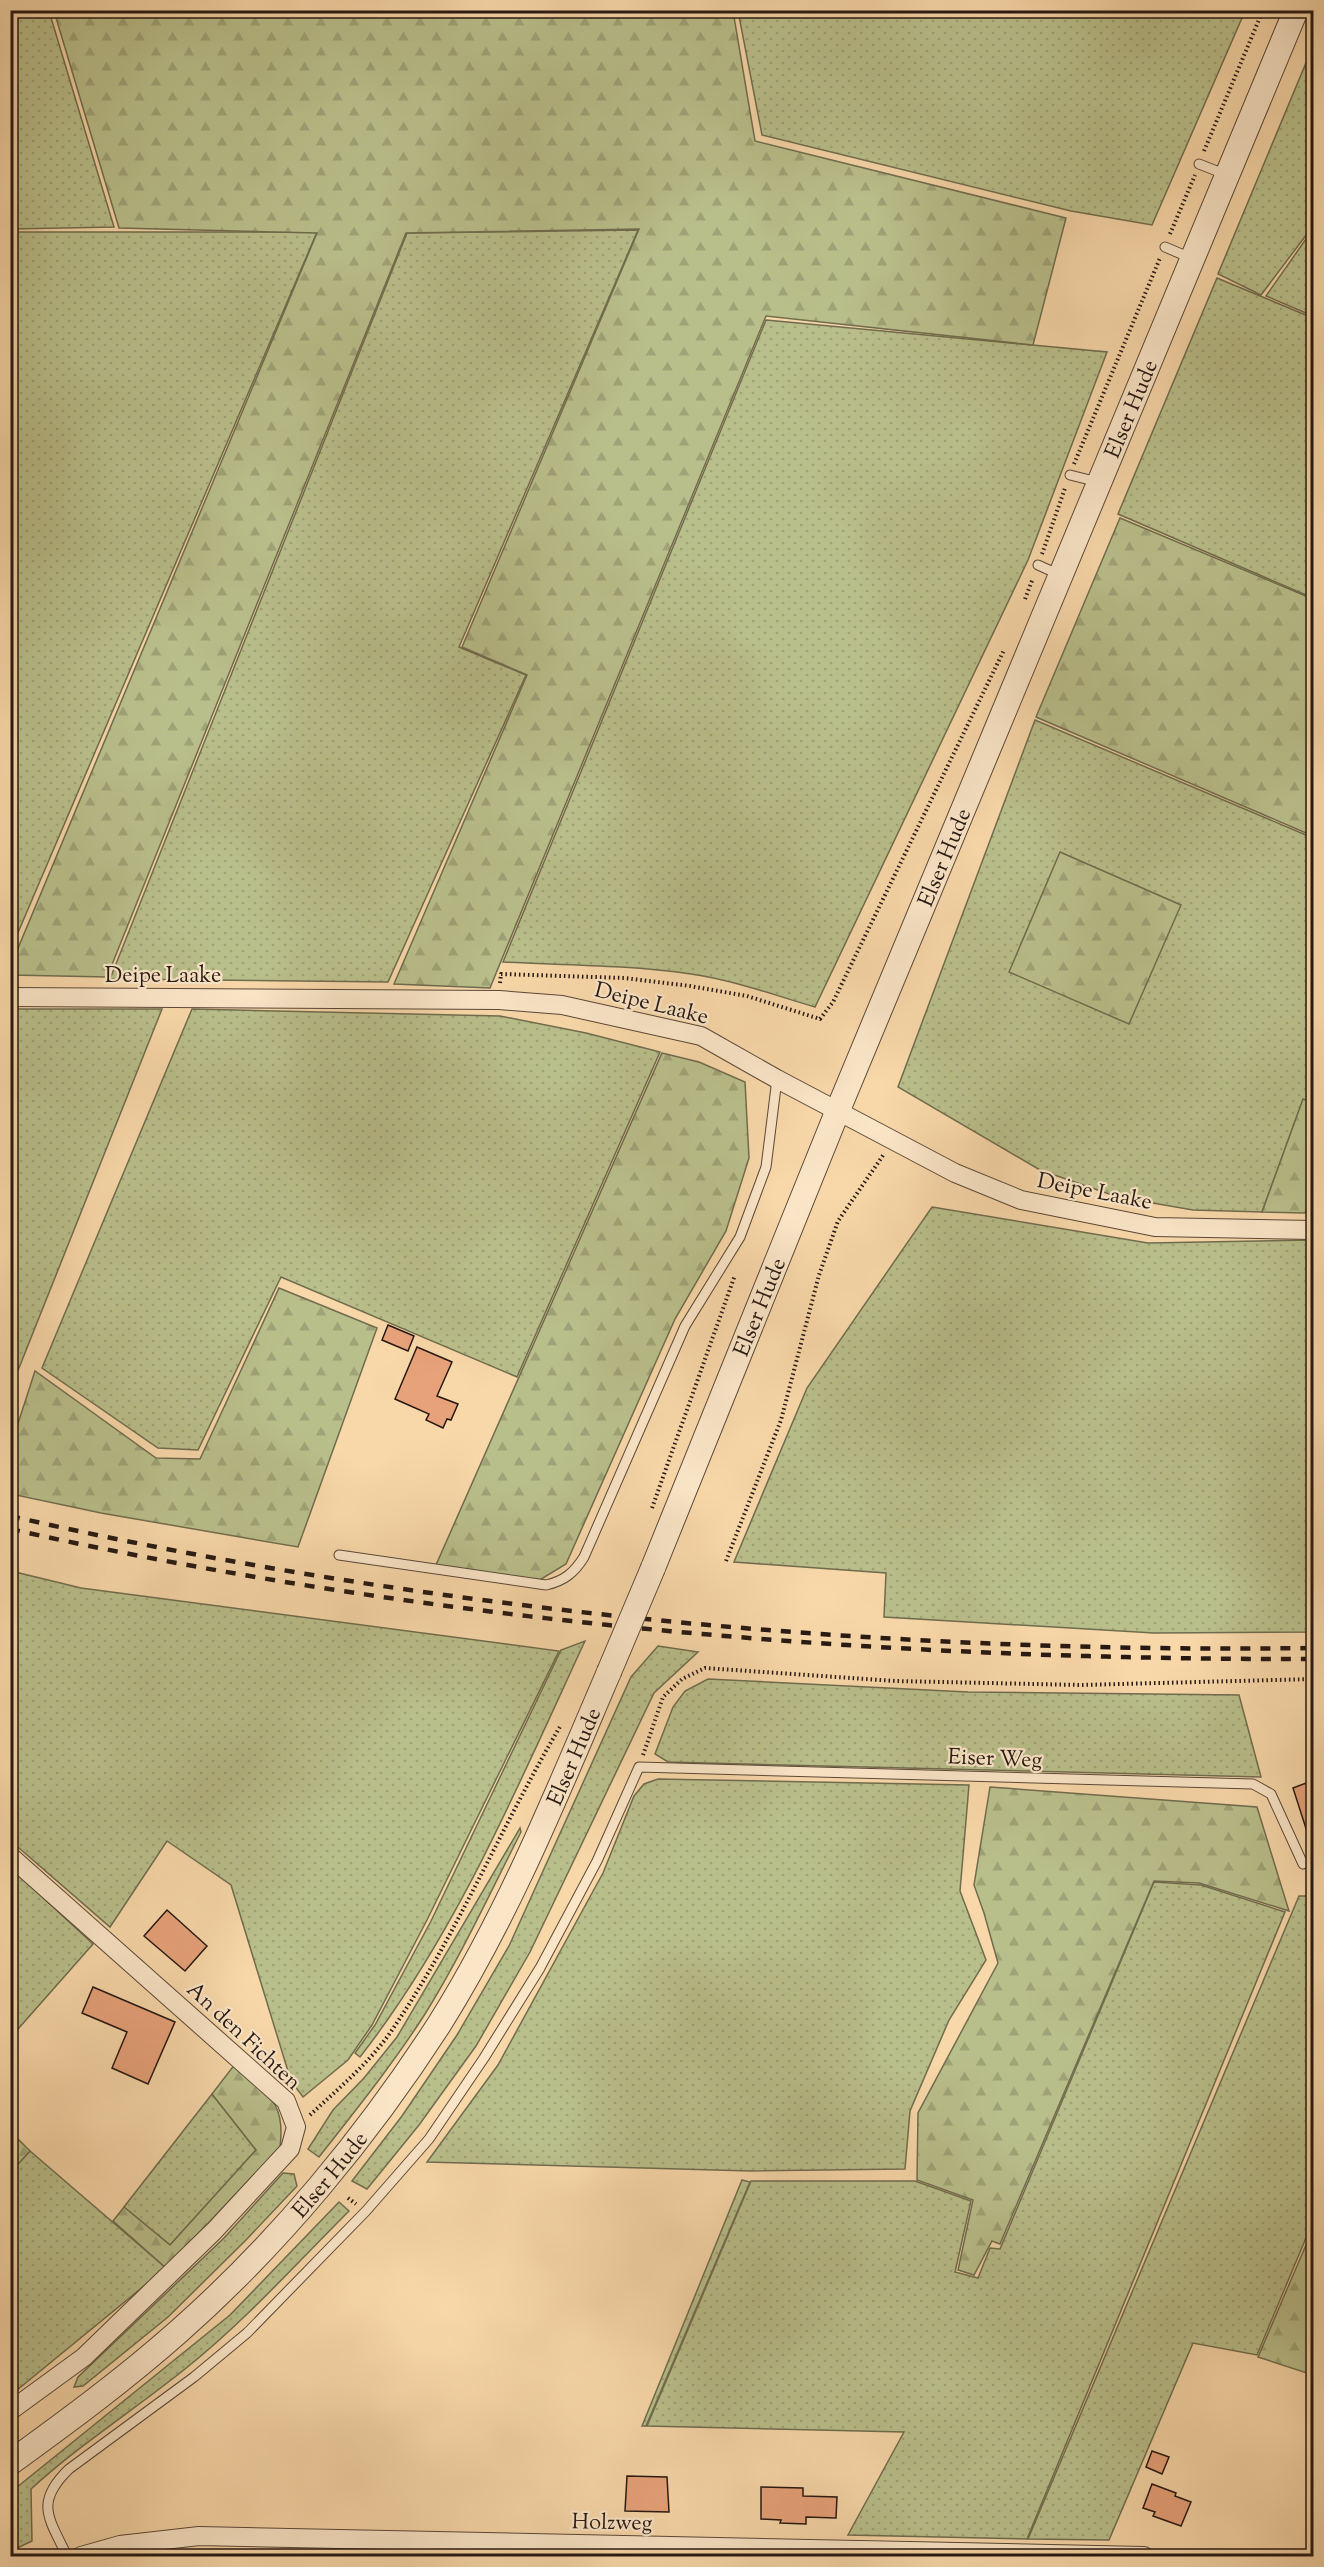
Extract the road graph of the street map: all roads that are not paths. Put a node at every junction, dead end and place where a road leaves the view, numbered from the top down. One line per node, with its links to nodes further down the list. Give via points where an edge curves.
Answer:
1 (1296, 10): 3 (street, Elser Hude)
2 (1199, 164): 3 (lane)
3 (1227, 175): 5 (street, Elser Hude)
4 (1165, 247): 5 (lane)
5 (1192, 259): 7 (street, Elser Hude)
6 (1070, 475): 7 (lane)
7 (1098, 482): 9 (street, Elser Hude)
8 (1038, 565): 9 (lane)
9 (1060, 576): 12 (street, Elser Hude)
10 (10, 997): 11 (street, Deipe Laake, via 499,1000 562,1005 701,1036)
11 (777, 1080): 12 (street, Deipe Laake); 14 (lane, Elser Hude, via 766,1167 740,1237 686,1326 578,1567 558,1582 546,1585)
12 (838, 1110): 13 (street, Deipe Laake, via 955,1173 1021,1200 1155,1227); 18 (street, Elser Hude, bridge, via 653,1568 549,1812 488,1938 440,2022 383,2107 261,2251 179,2331 99,2398)
13 (1314, 1230)
14 (339, 1555)
15 (10, 1856): 17 (street, An den Fichten, via 286,2101 296,2127 290,2150 214,2232 84,2357)
16 (1303, 1864): 19 (lane, Eiser Weg, via 1271,1794 1253,1784 639,1767 597,1861 540,1968 429,2139 366,2211 247,2333 55,2483 47,2503 48,2517)
17 (10, 2411)
18 (10, 2463)
19 (67, 2556)
20 (81, 2556): 21 (street, Holzweg, via 129,2544 199,2536)
21 (1144, 2556)

